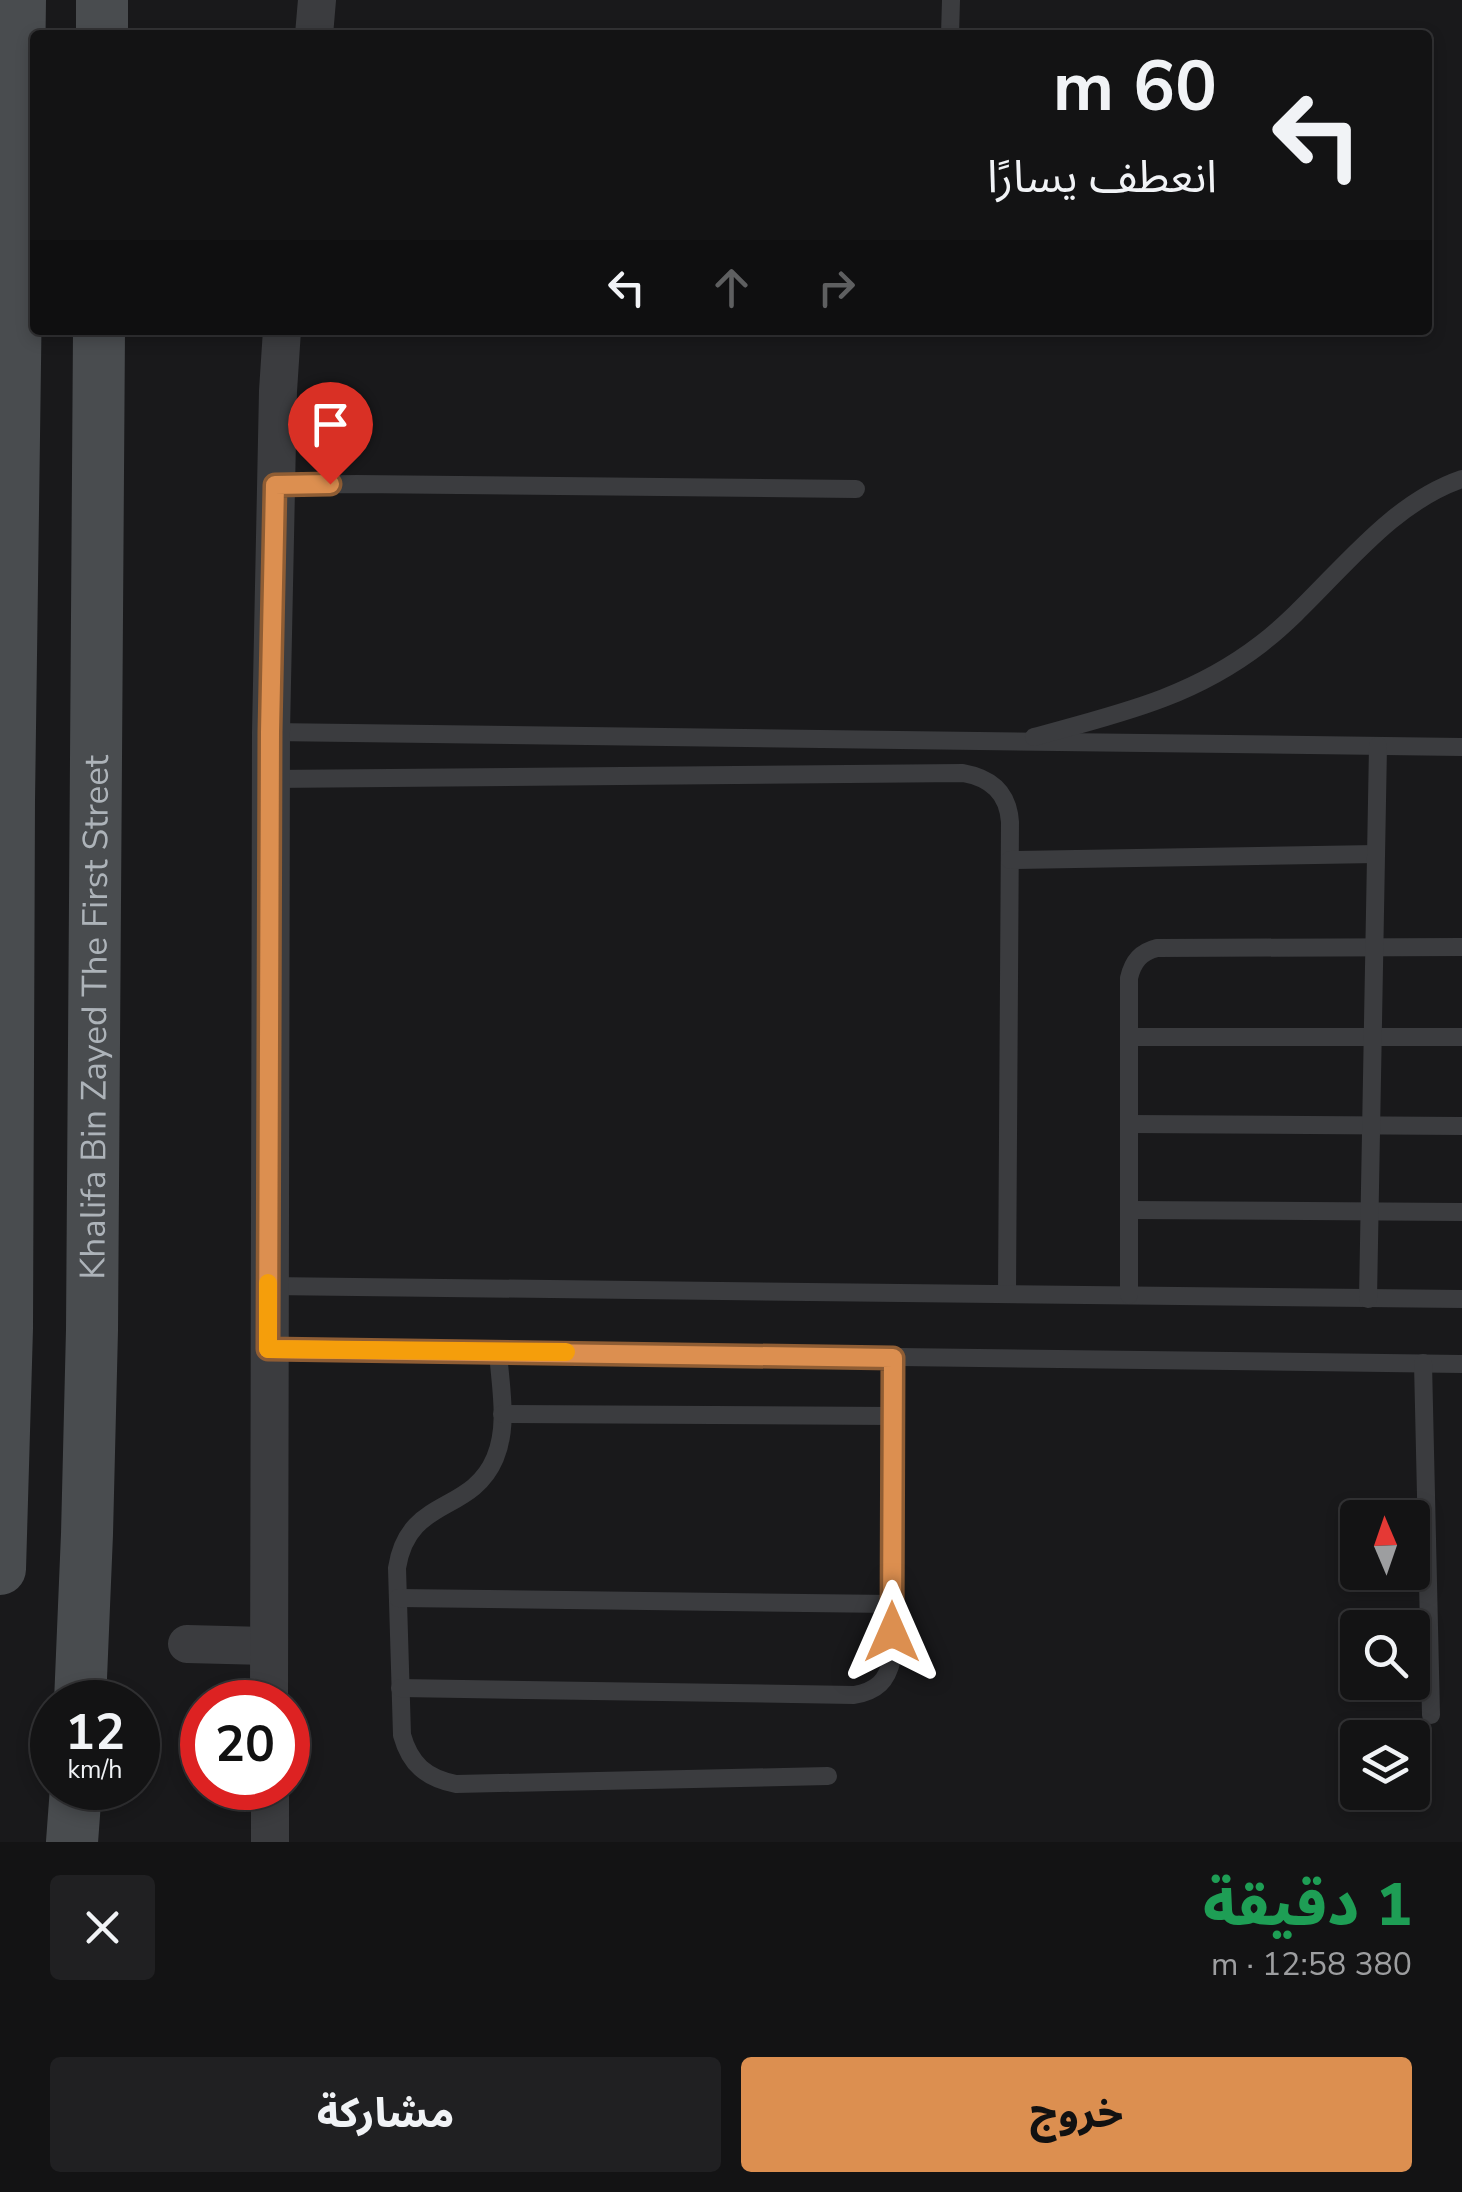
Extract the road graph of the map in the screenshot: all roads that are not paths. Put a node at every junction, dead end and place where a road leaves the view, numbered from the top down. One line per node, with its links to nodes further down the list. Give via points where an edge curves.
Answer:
1 (20, 0): 18 (main road)
2 (102, 0): 5 (main road)
3 (317, 0): 6 (street)
4 (951, 0): 7 (lane)
5 (102, 30)
6 (314, 30)
7 (950, 30)
8 (99, 335): 50 (main road, Khalifa Bin Zayed The First Street, via 92,1348)
9 (282, 335): 11 (street)
10 (1462, 479): 14 (lane, via 1400,512 1295,614 1226,668 1148,705)
11 (275, 485): 12 (lane); 13 (street)
12 (856, 490)
13 (270, 732): 14 (lane); 17 (street)
14 (1015, 742): 15 (lane)
15 (1378, 746): 16 (lane); 19 (lane)
16 (1462, 748)
17 (270, 779): 20 (lane, via 964,773 987,780 1004,798); 33 (street)
18 (5, 807): 23 (main road)
19 (1376, 854): 20 (lane); 22 (lane)
20 (1010, 860): 34 (lane)
21 (1462, 947): 22 (lane)
22 (1374, 948): 25 (lane, via 1147,950 1129,978); 26 (lane)
23 (4, 975): 45 (main road, via 7,1328)
24 (1462, 1036): 26 (lane)
25 (1129, 1037): 26 (lane); 27 (lane)
26 (1373, 1037): 28 (lane)
27 (1129, 1124): 28 (lane); 30 (lane)
28 (1372, 1126): 29 (lane); 31 (lane)
29 (1462, 1126)
30 (1129, 1210): 31 (lane); 35 (lane)
31 (1370, 1212): 32 (lane); 36 (lane)
32 (1462, 1212)
33 (268, 1286): 34 (lane); 38 (street)
34 (1007, 1294): 35 (lane)
35 (1128, 1295): 36 (lane)
36 (1368, 1299): 37 (lane)
37 (1462, 1299)
38 (268, 1349): 39 (lane); 49 (street)
39 (498, 1351): 40 (lane); 43 (lane)
40 (893, 1358): 41 (lane); 44 (lane)
41 (1423, 1363): 42 (lane); 53 (lane)
42 (1462, 1364)
43 (502, 1414): 44 (lane); 46 (lane, via 502,1438 480,1481 415,1524 406,1538)
44 (893, 1416): 47 (lane)
45 (0, 1569)
46 (398, 1598): 47 (lane); 52 (lane)
47 (892, 1604): 52 (lane, via 892,1659 881,1685 869,1693)
48 (187, 1644): 49 (street)
49 (269, 1646): 51 (street)
50 (81, 1680)
51 (269, 1680)
52 (400, 1688): 54 (lane, via 402,1734 414,1764 456,1784)
53 (1431, 1715)
54 (828, 1776)
55 (74, 1810): 57 (main road)
56 (270, 1810): 58 (street)
57 (72, 1842)
58 (270, 1842)

